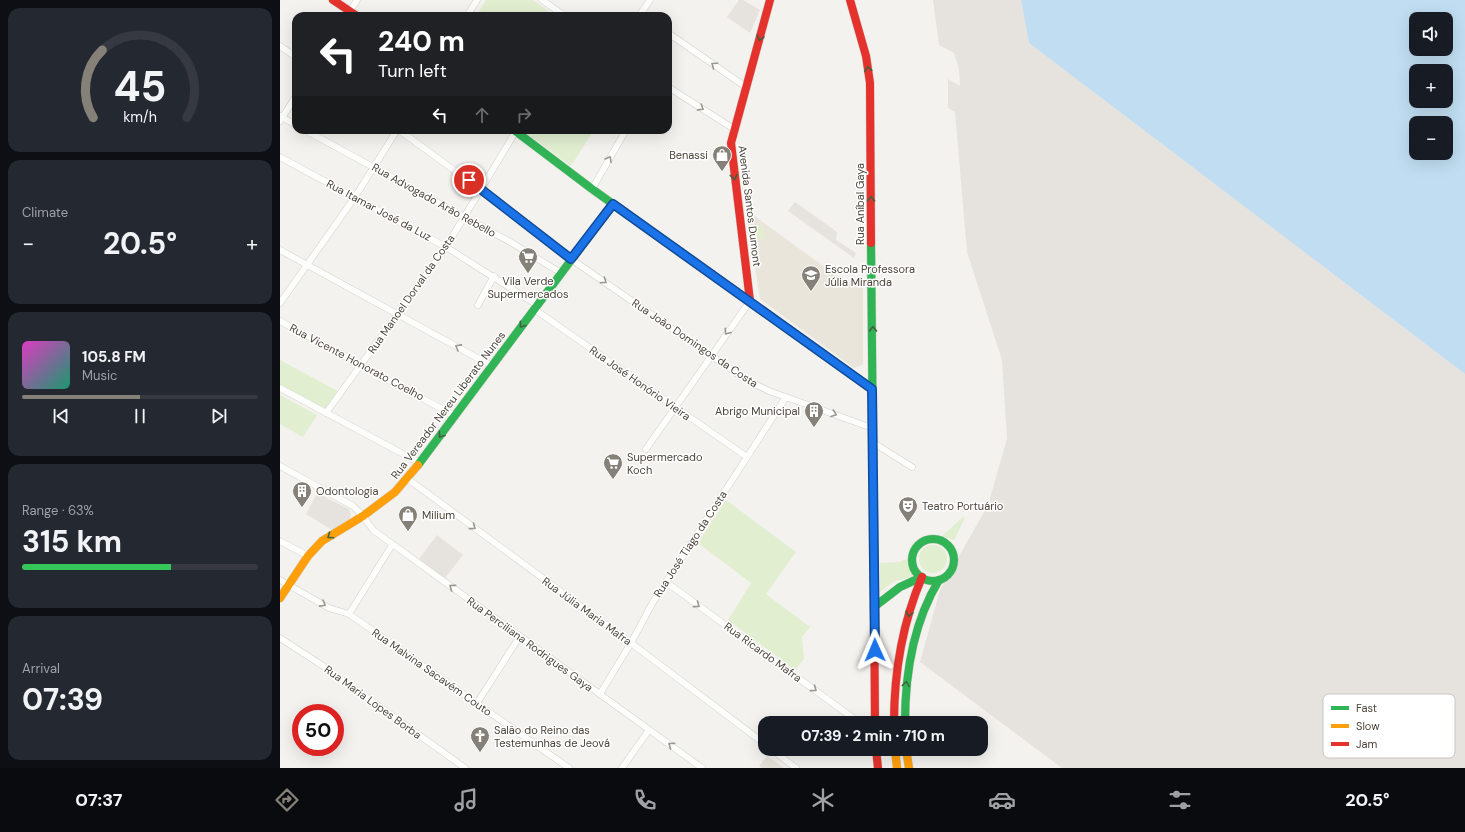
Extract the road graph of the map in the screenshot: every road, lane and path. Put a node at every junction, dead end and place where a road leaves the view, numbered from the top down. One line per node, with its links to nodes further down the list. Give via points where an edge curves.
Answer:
1 (333, 0): 8 (main road)
2 (357, 0): 9 (street)
3 (477, 0): 10 (street)
4 (542, 0): 11 (street)
5 (650, 0): 12 (street)
6 (770, 0): 16 (main road, Avenida Santos Dumont, one-way to 16)
7 (850, 0): 51 (main road, Rua Aníbal Gaya, one-way to 7, via 870,83 866,56)
8 (349, 12)
9 (353, 12)
10 (470, 12)
11 (559, 12)
12 (643, 12)
13 (672, 36): 16 (street, one-way to 13)
14 (280, 46): 15 (street)
15 (292, 54)
16 (746, 87): 21 (main road, Avenida Santos Dumont)
17 (672, 90): 21 (street, one-way to 21)
18 (292, 102): 19 (street)
19 (281, 118): 20 (street)
20 (292, 123)
21 (734, 129): 41 (main road, Avenida Santos Dumont, one-way to 41, via 731,143 732,162)
22 (312, 134): 29 (street, Rua Advogado Arão Rebello)
23 (395, 134): 29 (street)
24 (404, 134): 30 (street, Rua João Domingos da Costa)
25 (513, 134): 30 (street, Rua Manoel Dorval da Costa)
26 (519, 134): 31 (main road)
27 (624, 134): 31 (street, one-way to 27)
28 (280, 157): 32 (street, Rua Itamar José da Luz)
29 (374, 167): 32 (street); 34 (street, Rua Advogado Arão Rebello)
30 (480, 189): 34 (street, Rua Manoel Dorval da Costa); 37 (street, Rua João Domingos da Costa)
31 (592, 189): 33 (main road)
32 (355, 197): 35 (street, Rua Itamar José da Luz); 38 (street)
33 (613, 204): 37 (main road, Rua Vereador Nereu Liberato Nunes); 41 (main road)
34 (463, 216): 35 (street, Rua Manoel Dorval da Costa); 39 (street, Rua Advogado Arão Rebello)
35 (446, 247): 40 (street, Rua Itamar José da Luz); 45 (street, Rua Manoel Dorval da Costa)
36 (280, 250): 38 (street)
37 (571, 259): 39 (main road, Rua Vereador Nereu Liberato Nunes); 47 (street, Rua João Domingos da Costa, one-way to 47)
38 (307, 265): 42 (street); 45 (street)
39 (561, 273): 44 (main road, Rua Vereador Nereu Liberato Nunes)
40 (494, 276): 43 (street); 44 (street, Rua Itamar José da Luz)
41 (750, 301): 47 (street, one-way to 47); 51 (main road)
42 (280, 303)
43 (478, 305)
44 (536, 307): 49 (main road, Rua Vereador Nereu Liberato Nunes, one-way to 49); 53 (street, Rua José Honório Vieira)
45 (398, 313): 48 (street, Rua Manoel Dorval da Costa); 49 (street, one-way to 45)
46 (280, 321): 48 (street, Rua Vicente Honorato Coelho)
47 (711, 355): 52 (street, Rua João Domingos da Costa, via 754,384); 53 (street)
48 (361, 364): 54 (street, Rua Manoel Dorval da Costa); 55 (street, Rua Vicente Honorato Coelho)
49 (492, 366): 55 (main road, Rua Vereador Nereu Liberato Nunes)
50 (280, 388): 54 (street)
51 (872, 389): 56 (main road, Rua Aníbal Gaya)
52 (786, 397): 56 (street, Rua João Domingos da Costa, one-way to 56); 59 (street, Rua José Tiago da Costa)
53 (675, 408): 58 (street); 59 (street, Rua José Honório Vieira)
54 (326, 413): 60 (street)
55 (455, 416): 60 (main road, Rua Vereador Nereu Liberato Nunes, one-way to 60)
56 (872, 428): 57 (main road, Rua Aníbal Gaya)
57 (872, 442): 62 (street); 74 (main road, Rua Aníbal Gaya)
58 (646, 449)
59 (747, 457): 71 (street, Rua José Tiago da Costa)
60 (420, 463): 63 (main road, Rua Vereador Nereu Liberato Nunes)
61 (280, 466): 64 (street, Rua Perciliana Rodrigues Gaya, via 353,506)
62 (912, 467)
63 (408, 479): 64 (main road, Rua Vereador Nereu Liberato Nunes); 78 (street, Rua Júlia Maria Mafra, one-way to 78)
64 (363, 516): 66 (street, Rua Perciliana Rodrigues Gaya, via 373,530); 67 (main road, Rua Vereador Nereu Liberato Nunes, one-way to 67, via 328,536)
65 (280, 541): 67 (street)
66 (392, 544): 75 (street); 76 (street, Rua Perciliana Rodrigues Gaya, one-way to 66)
67 (308, 556): 72 (main road, Rua Vereador Nereu Liberato Nunes)
68 (922, 577): 70 (main road); 70 (main road, via 913,566 913,553 923,541 938,539 951,548 954,561 948,574); 74 (main road, via 900,587); 83 (main road, one-way to 83, via 913,596 900,650)
69 (280, 580): 72 (street, Rua Malvina Sacavém Couto)
70 (939, 580): 84 (main road, one-way to 70, via 904,698 912,650 926,603)
71 (666, 582): 78 (street, Rua José Tiago da Costa, via 652,602); 81 (street, Rua Ricardo Mafra, one-way to 81)
72 (289, 585): 73 (main road, Rua Vereador Nereu Liberato Nunes); 75 (street, Rua Malvina Sacavém Couto, one-way to 75, via 336,611)
73 (280, 598)
74 (874, 607): 82 (main road, Rua Aníbal Gaya)
75 (349, 614): 80 (street, Rua Malvina Sacavém Couto)
76 (520, 636): 79 (street, Rua Perciliana Rodrigues Gaya); 80 (street)
77 (280, 638): 91 (street, Rua Maria Lopes Borba)
78 (631, 643): 79 (street, Rua José Tiago da Costa); 86 (street, Rua Júlia Maria Mafra)
79 (600, 694): 85 (street, Rua Perciliana Rodrigues Gaya)
80 (478, 703): 92 (street, Rua Malvina Sacavém Couto)
81 (850, 716)
82 (875, 716)
83 (894, 716)
84 (905, 716)
85 (649, 730): 93 (street); 94 (street, Rua Perciliana Rodrigues Gaya, one-way to 85)
86 (758, 739)
87 (780, 756): 95 (street)
88 (877, 756): 96 (main road)
89 (896, 756): 97 (main road)
90 (907, 756): 98 (main road)
91 (465, 768)
92 (569, 768)
93 (622, 768)
94 (702, 768)
95 (796, 768)
96 (878, 768)
97 (897, 768)
98 (909, 768)

